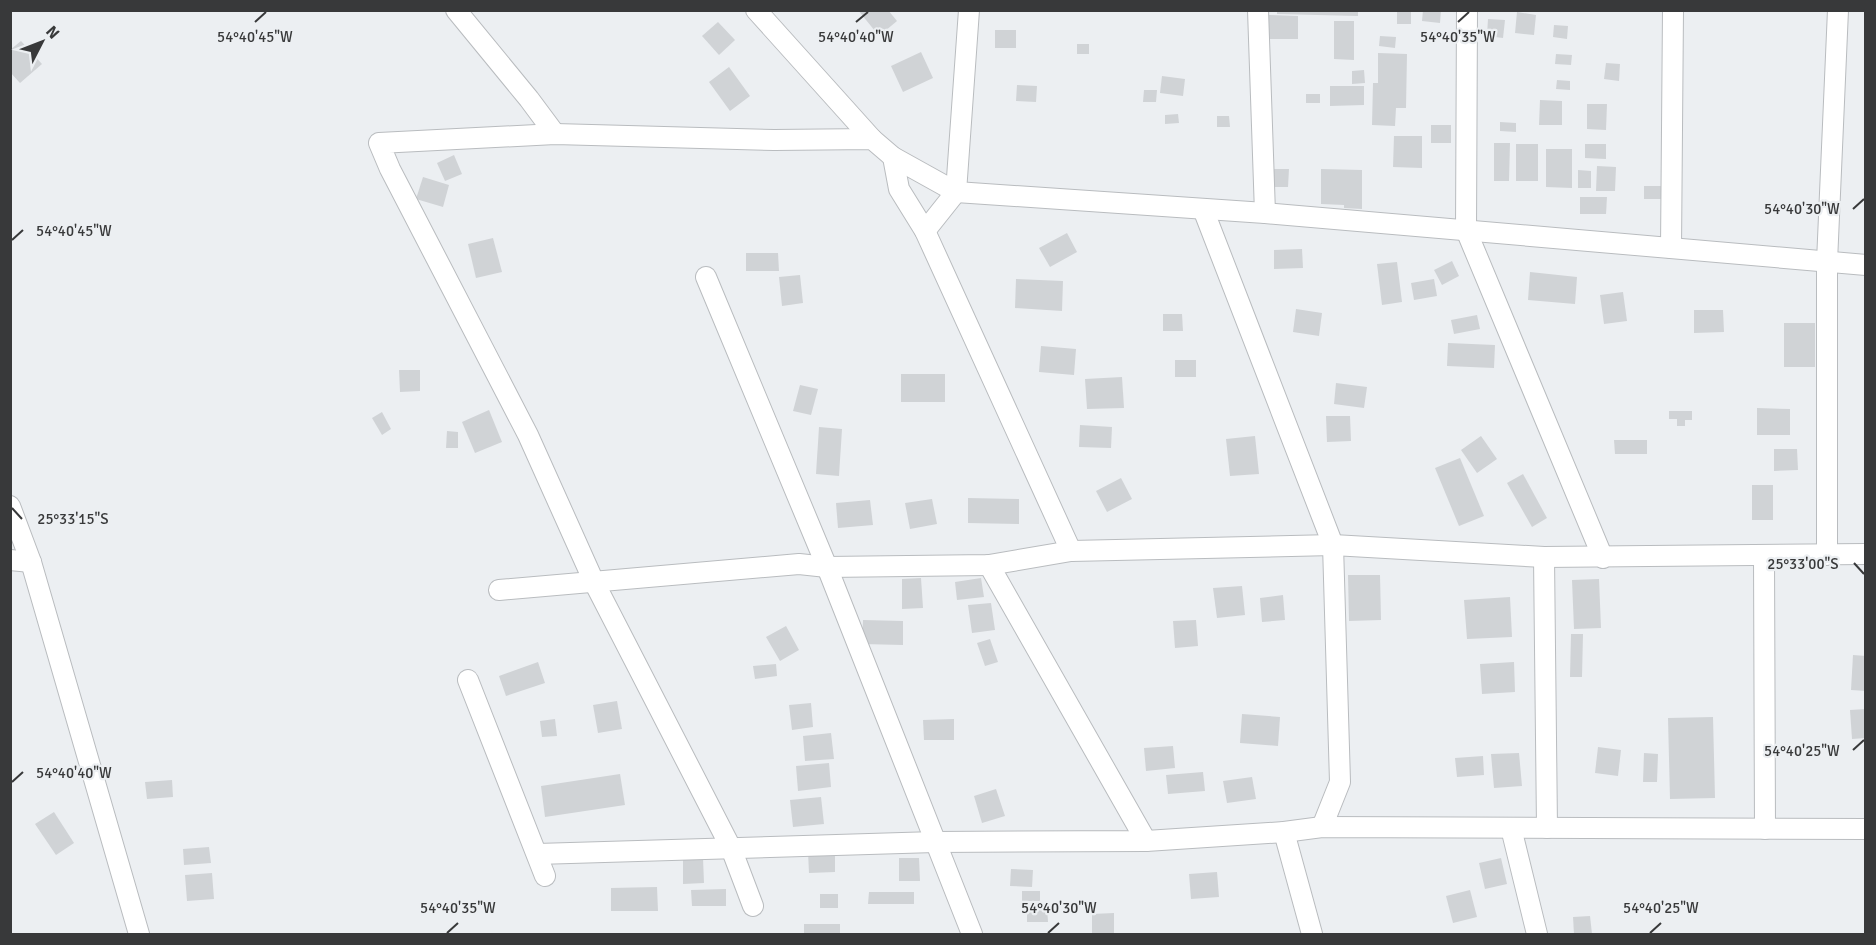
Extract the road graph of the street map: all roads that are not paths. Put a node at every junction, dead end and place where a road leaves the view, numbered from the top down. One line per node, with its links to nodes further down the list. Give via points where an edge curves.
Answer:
1 (456, 10): 8 (street)
2 (756, 10): 9 (street)
3 (969, 10): 11 (street)
4 (1258, 10): 13 (street)
5 (1467, 10): 14 (street)
6 (1674, 10): 16 (street)
7 (1838, 10): 17 (street)
8 (555, 134): 9 (street); 32 (street, via 379,143 528,435)
9 (872, 139): 10 (street)
10 (893, 157): 11 (street); 15 (street, via 899,189)
11 (956, 192): 12 (street); 15 (street)
12 (1203, 208): 13 (street); 21 (street)
13 (1265, 213): 14 (street)
14 (1466, 230): 16 (street); 27 (street)
15 (925, 231): 22 (street)
16 (1671, 248): 17 (street)
17 (1827, 262): 18 (street); 25 (street)
18 (1866, 265)
19 (706, 276): 31 (street)
20 (10, 506): 29 (street)
21 (1333, 545): 22 (street); 26 (street); 35 (street, via 1340,782)
22 (1071, 551): 30 (street)
23 (1866, 554): 25 (street)
24 (1764, 555): 25 (street); 27 (street); 38 (street)
25 (1827, 555)
26 (1544, 557): 27 (street); 37 (street)
27 (1603, 558)
28 (10, 560): 29 (street)
29 (31, 562): 47 (street)
30 (989, 565): 31 (street); 41 (street)
31 (827, 567): 32 (street, via 798,564); 42 (street)
32 (594, 582): 33 (street); 43 (street)
33 (499, 590)
34 (468, 680): 44 (street)
35 (1322, 827): 36 (street); 40 (street)
36 (1511, 828): 37 (street); 50 (street)
37 (1547, 828): 38 (street)
38 (1765, 829): 39 (street)
39 (1866, 829)
40 (1284, 832): 41 (street); 49 (street)
41 (1146, 841): 42 (street)
42 (934, 842): 43 (street); 48 (street)
43 (731, 848): 44 (street); 46 (street)
44 (537, 854): 45 (street)
45 (545, 876)
46 (753, 906)
47 (139, 934)
48 (972, 934)
49 (1312, 934)
50 (1537, 934)

